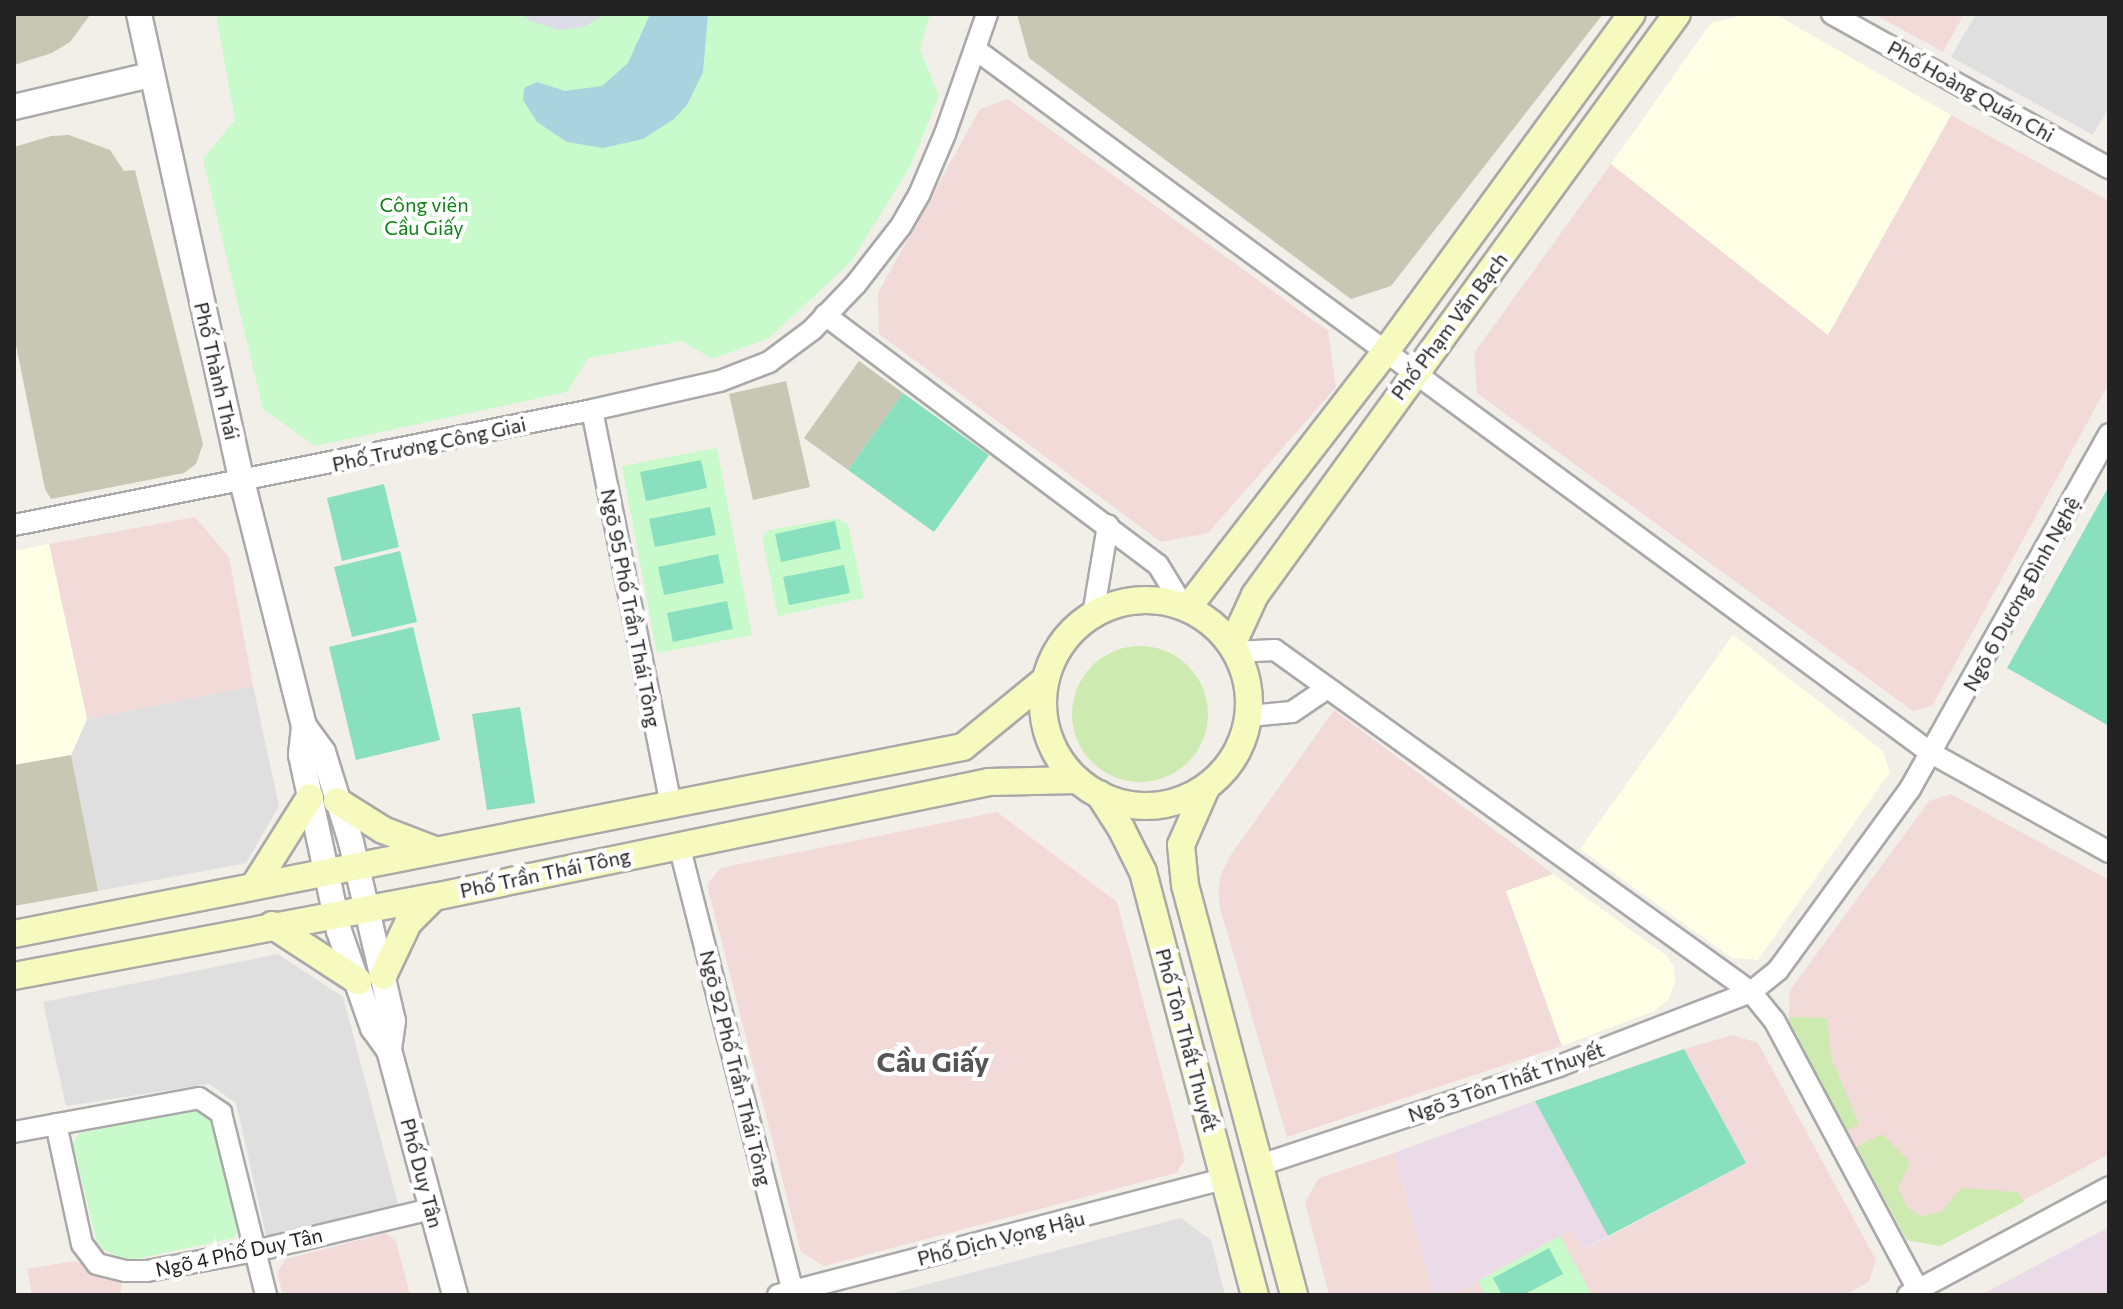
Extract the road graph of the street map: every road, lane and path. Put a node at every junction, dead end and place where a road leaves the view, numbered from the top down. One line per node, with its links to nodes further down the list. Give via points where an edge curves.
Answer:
1 (139, 14): 7 (street, Phố Thành Thái)
2 (987, 14): 6 (street, Phố Trương Công Giai)
3 (1632, 14): 11 (main road, Phố Phạm Văn Bạch)
4 (1677, 14): 12 (main road, Phố Phạm Văn Bạch)
5 (1832, 14): 9 (street, Phố Hoàng Quán Chi)
6 (975, 49): 10 (street, Phố Trương Công Giai, via 919,195 880,256); 11 (street)
7 (150, 75): 8 (street); 15 (street, Phố Thành Thái)
8 (14, 107)
9 (2109, 168)
10 (825, 315): 13 (street, Phố Trương Công Giai, via 783,353 754,370); 17 (street)
11 (1386, 351): 12 (street); 18 (main road, Phố Phạm Văn Bạch)
12 (1415, 373): 19 (main road, Phố Phạm Văn Bạch); 28 (street)
13 (592, 410): 15 (street, Phố Trương Công Giai); 34 (street, Ngõ 95 Phố Trần Thái Tông)
14 (2109, 434): 28 (street, Ngõ 6 Dương Đình Nghệ)
15 (242, 481): 16 (street, Phố Trương Công Giai); 26 (street, Phố Thành Thái)
16 (14, 525)
17 (1108, 525): 20 (street, via 1158,565); 21 (street)
18 (1219, 569): 19 (main road); 20 (main road, Phố Phạm Văn Bạch)
19 (1255, 595): 22 (main road, Phố Phạm Văn Bạch)
20 (1186, 605): 21 (main road, via 1134,600); 22 (main road)
21 (1093, 615): 23 (main road, via 1063,642)
22 (1233, 648): 24 (street, via 1275,650); 25 (main road, via 1248,687)
23 (1046, 679): 27 (main road); 30 (main road, via 1046,726 1064,766)
24 (1326, 689): 25 (street, via 1292,712); 48 (street)
25 (1249, 716): 31 (main road, via 1236,755)
26 (304, 726): 32 (street, Phố Thành Thái, via 301,755); 33 (street, Phố Thành Thái, via 323,752)
27 (974, 741): 29 (main road); 34 (main road)
28 (1931, 753): 37 (street); 48 (street, Ngõ 6 Dương Đình Nghệ, via 1880,834 1778,970)
29 (989, 782): 30 (main road, Phố Trần Thái Tông); 35 (main road, Phố Trần Thái Tông)
30 (1088, 787): 31 (main road, via 1120,803 1153,806); 52 (main road, Phố Tôn Thất Thuyết, via 1121,828 1143,872)
31 (1206, 788): 51 (main road, Phố Tôn Thất Thuyết, via 1188,824 1181,860)
32 (310, 797): 39 (street, Phố Thành Thái); 40 (main road)
33 (337, 801): 36 (main road, via 383,830); 38 (street, Phố Thành Thái)
34 (671, 804): 36 (main road)
35 (679, 845): 41 (main road, Phố Trần Thái Tông); 59 (street, Ngõ 92 Phố Trần Thái Tông)
36 (432, 849): 38 (main road)
37 (2109, 852)
38 (356, 865): 39 (main road); 42 (street, Phố Thành Thái)
39 (324, 871): 40 (main road); 43 (street, Phố Thành Thái)
40 (254, 886): 45 (main road)
41 (434, 897): 42 (main road, Phố Trần Thái Tông); 47 (main road, via 408,923)
42 (368, 909): 43 (main road, Phố Trần Thái Tông); 47 (street, Phố Duy Tân)
43 (335, 914): 44 (main road, Phố Trần Thái Tông); 47 (street, Phố Duy Tân)
44 (272, 925): 46 (main road, Phố Trần Thái Tông); 47 (main road)
45 (14, 934)
46 (14, 976)
47 (370, 979): 54 (street, Phố Duy Tân, via 373,1028 389,1050)
48 (1751, 992): 51 (street, Ngõ 3 Tôn Thất Thuyết, via 1559,1066); 58 (street, via 1774,1020)
49 (56, 1124): 50 (street); 57 (street, Ngõ 4 Phố Duy Tân, via 82,1244 97,1264 147,1271); 57 (street, via 199,1098 221,1113)
50 (14, 1132)
51 (1260, 1165): 55 (main road, Phố Tôn Thất Thuyết)
52 (1224, 1179): 56 (main road, Phố Tôn Thất Thuyết); 59 (street, Phố Dịch Vọng Hậu)
53 (2109, 1187): 58 (street)
54 (431, 1209): 57 (street, Ngõ 4 Phố Duy Tân); 61 (street, Phố Duy Tân)
55 (1275, 1222): 56 (main road); 63 (main road, Phố Tôn Thất Thuyết)
56 (1238, 1233): 62 (main road, Phố Tôn Thất Thuyết)
57 (255, 1251): 60 (street)
58 (1913, 1292)
59 (788, 1294)
60 (266, 1295)
61 (455, 1295)
62 (1255, 1295)
63 (1294, 1295)

